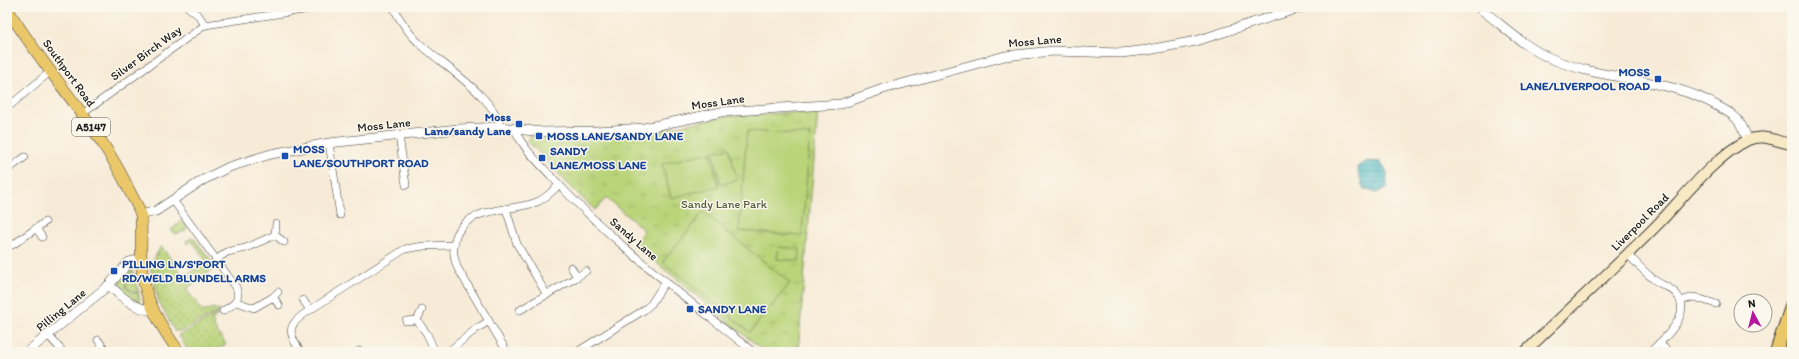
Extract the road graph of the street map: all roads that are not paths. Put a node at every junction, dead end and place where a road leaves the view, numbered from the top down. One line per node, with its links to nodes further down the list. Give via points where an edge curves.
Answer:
1 (188, 7): 7 (street)
2 (323, 7): 7 (street, Silver Birch Way)
3 (393, 7): 11 (street, via 418,42 487,102 497,116)
4 (1302, 7): 12 (street, Moss Lane, via 1196,41 1148,50 1121,53 1053,51 1005,56 883,89 841,104 721,112 644,128 542,132)
5 (1478, 7): 14 (street, via 1521,41 1549,58 1685,91 1705,99 1735,117)
6 (7, 8): 8 (main road, Southport Road / A5147)
7 (205, 25): 10 (street, Silver Birch Way)
8 (51, 71): 9 (street); 10 (main road, Southport Road / A5147)
9 (7, 108)
10 (82, 114): 23 (main road, Southport Road / A5147, via 106,147)
11 (500, 127): 12 (street, Moss Lane); 13 (street, Moss Lane)
12 (514, 128): 20 (street, Sandy Lane, via 525,148)
13 (399, 135): 15 (street, Moss Lane); 19 (street)
14 (1748, 140): 16 (main road, Liverpool Road, via 1770,137); 33 (main road, Liverpool Road, via 1708,172)
15 (329, 143): 21 (street, Moss Lane, via 271,154 236,165 203,180); 24 (street)
16 (1790, 145)
17 (25, 157): 18 (street)
18 (7, 170)
19 (406, 185)
20 (560, 185): 22 (street, via 539,201); 39 (street, Sandy Lane, via 581,208)
21 (173, 200): 23 (street, Moss Lane); 35 (street)
22 (506, 209): 31 (street, via 468,220 458,232); 41 (street, via 517,244)
23 (141, 215): 34 (main road, Southport Road / A5147)
24 (340, 215)
25 (45, 222): 27 (street)
26 (276, 224): 28 (street)
27 (36, 228): 29 (street); 32 (street)
28 (275, 235): 30 (street); 35 (street, via 246,248 227,252)
29 (42, 237)
30 (284, 242)
31 (454, 245): 49 (street, via 405,249); 55 (street, via 457,267)
32 (7, 247)
33 (1627, 254): 43 (street, via 1652,278 1673,291); 69 (main road, Liverpool Road)
34 (141, 259): 40 (street, Pilling Lane, via 129,262); 48 (main road, Southport Road / A5147, via 144,284)
35 (216, 260): 44 (street, via 236,287)
36 (571, 267): 38 (street)
37 (586, 272): 38 (street)
38 (577, 277): 41 (street)
39 (666, 281): 67 (street, via 644,310); 68 (street, Sandy Lane)
40 (109, 285): 48 (street, via 118,294 143,309); 56 (street, Pilling Lane)
41 (547, 295): 51 (street)
42 (303, 300): 49 (street)
43 (1680, 300): 45 (street, via 1694,297); 58 (street, via 1680,318 1674,329)
44 (237, 302): 47 (street, via 254,308 275,295); 52 (street)
45 (1716, 304)
46 (1792, 304): 72 (highway)
47 (280, 305)
48 (153, 310): 62 (main road, Southport Road / A5147)
49 (310, 310): 63 (street, via 295,320 291,326 292,337)
50 (422, 310): 54 (street)
51 (520, 310)
52 (223, 311)
53 (406, 320): 54 (street)
54 (418, 320): 64 (street)
55 (489, 321): 65 (street); 66 (street)
56 (49, 336): 59 (street, Pilling Lane); 60 (street)
57 (98, 340): 61 (street)
58 (1659, 343): 70 (street); 71 (street)
59 (27, 352)
60 (63, 352)
61 (107, 352)
62 (179, 352)
63 (299, 352)
64 (435, 352)
65 (448, 352)
66 (507, 352)
67 (577, 352)
68 (753, 352)
69 (1525, 352)
70 (1650, 352)
71 (1669, 352)
72 (1776, 352)

